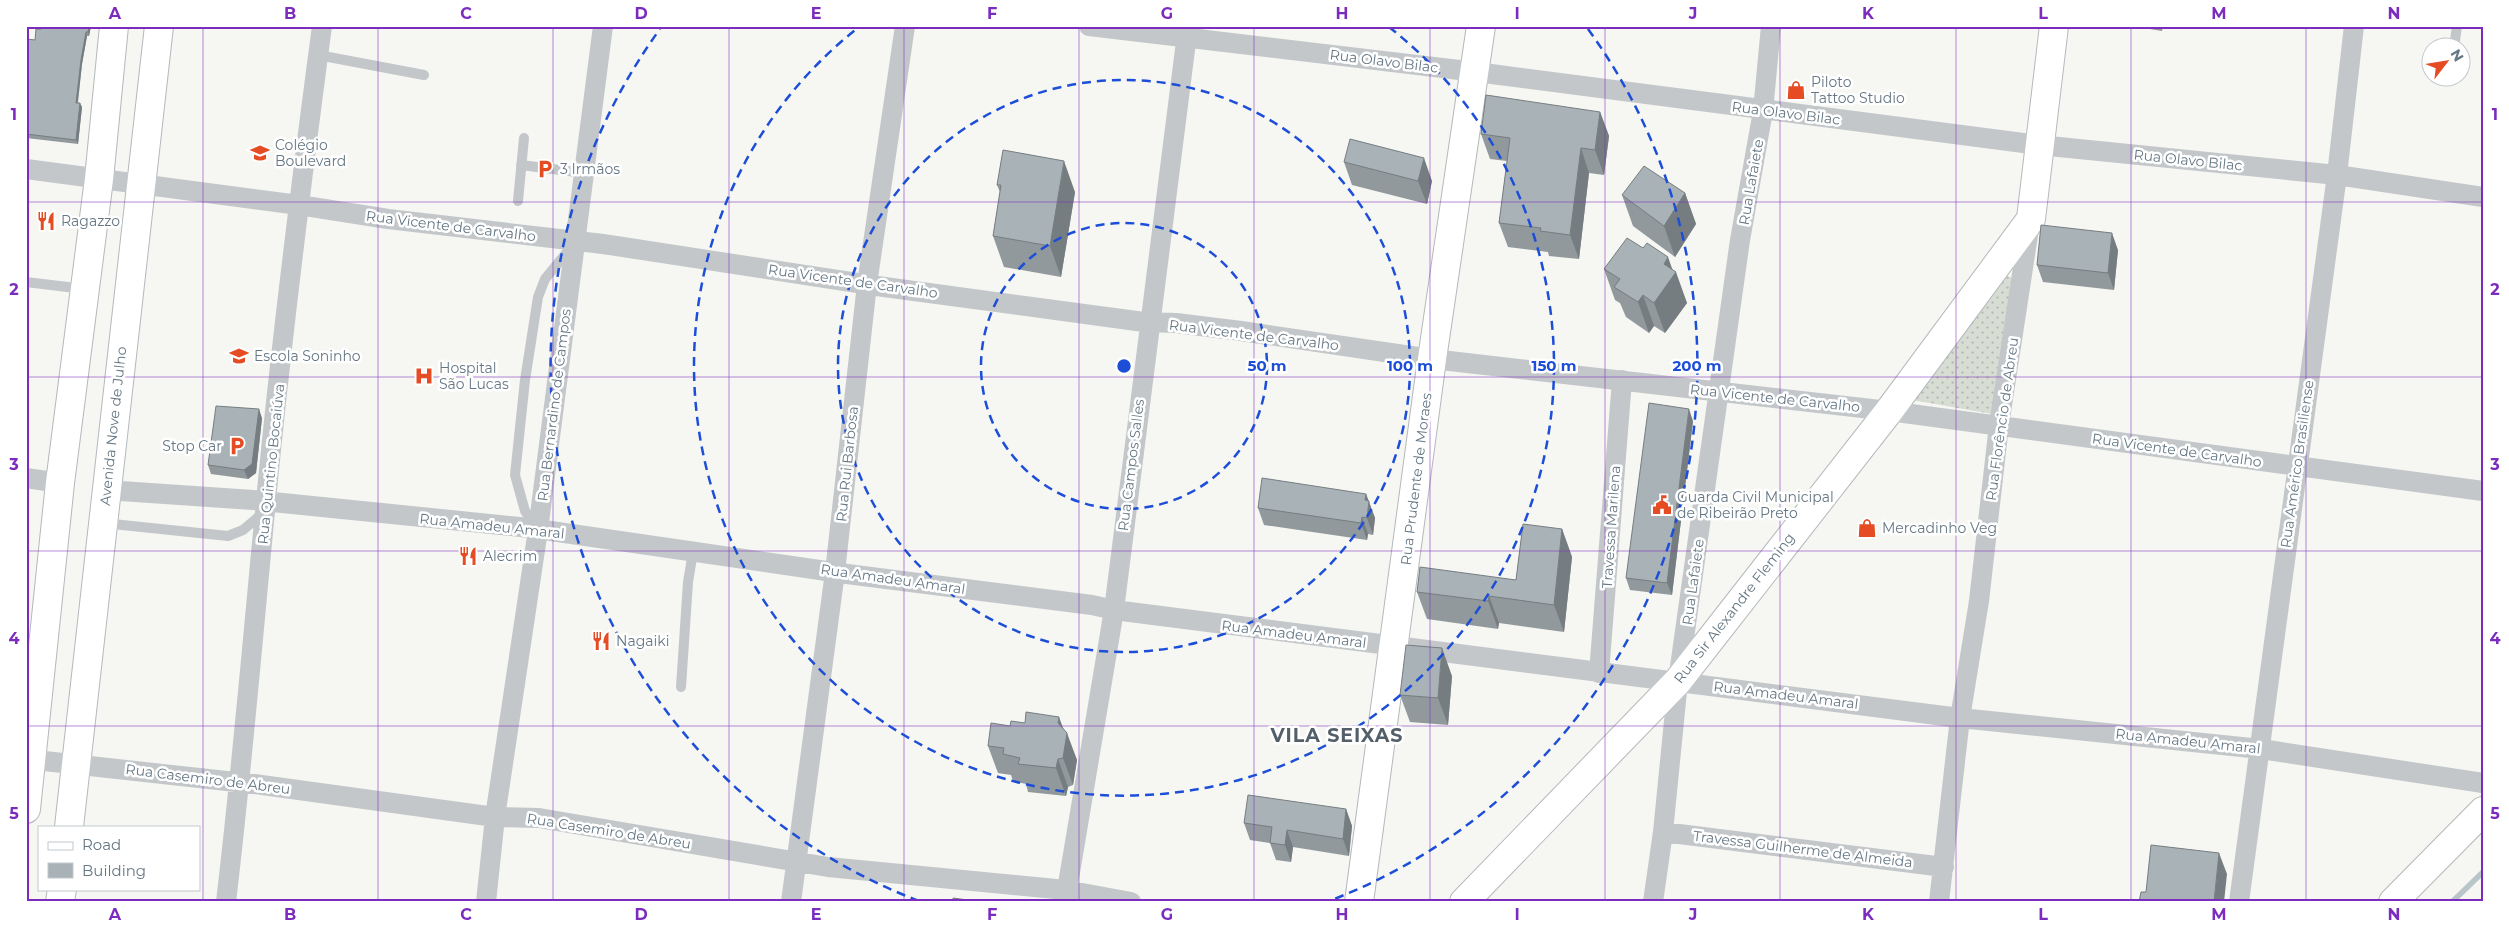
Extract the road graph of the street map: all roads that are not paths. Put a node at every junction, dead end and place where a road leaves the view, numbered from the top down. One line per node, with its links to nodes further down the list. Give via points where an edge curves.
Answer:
1 (114, 26): 22 (main road)
2 (159, 26): 23 (main road, Avenida Nove de Julho)
3 (322, 26): 12 (street, Rua Quintino Bocaiúva)
4 (603, 26): 20 (street, Rua Bernardino de Campos)
5 (905, 26): 30 (street, Rua Rui Barbosa)
6 (1089, 26): 11 (street, Rua Olavo Bilac)
7 (1481, 26): 13 (main road, Rua Prudente de Moraes)
8 (1771, 26): 15 (street, Rua Lafaiete)
9 (2054, 26): 17 (main road, Rua Florêncio de Abreu)
10 (2354, 26): 21 (street, Rua Américo Brasiliense)
11 (1188, 32): 13 (street, Rua Olavo Bilac); 32 (street, Rua Campos Salles)
12 (318, 55): 14 (lane); 26 (street, Rua Quintino Bocaiúva)
13 (1476, 72): 15 (street, Rua Olavo Bilac); 33 (main road, Rua Prudente de Moraes)
14 (424, 75)
15 (1763, 110): 17 (street, Rua Olavo Bilac); 35 (street, Rua Lafaiete)
16 (524, 138): 18 (lane)
17 (2039, 145): 21 (street, Rua Olavo Bilac); 27 (main road, Rua Florêncio de Abreu)
18 (521, 165): 20 (lane); 25 (lane)
19 (26, 169): 22 (street, Rua Vicente de Carvalho)
20 (584, 173): 28 (street, Rua Bernardino de Campos)
21 (2337, 175): 24 (street, Rua Olavo Bilac); 38 (street, Rua Américo Brasiliense)
22 (99, 180): 23 (street, Rua Vicente de Carvalho); 31 (main road)
23 (141, 183): 26 (street, Rua Vicente de Carvalho); 41 (main road, Avenida Nove de Julho)
24 (2483, 197)
25 (518, 201)
26 (299, 204): 28 (street, Rua Vicente de Carvalho, via 388,219); 43 (street, Rua Quintino Bocaiúva)
27 (2031, 219): 36 (main road, Rua Sir Alexandre Fleming); 37 (street, Rua Florêncio de Abreu)
28 (576, 241): 30 (street, Rua Vicente de Carvalho); 45 (street, Rua Bernardino de Campos); 45 (lane, via 545,279 538,297 525,380 515,475 525,511)
29 (26, 282): 31 (lane)
30 (866, 284): 32 (street, Rua Vicente de Carvalho); 47 (street, Rua Rui Barbosa)
31 (85, 289): 40 (main road)
32 (1149, 322): 33 (street, Rua Vicente de Carvalho, via 1241,331); 48 (street, Rua Campos Salles)
33 (1432, 359): 34 (street, Rua Vicente de Carvalho); 49 (main road, Rua Prudente de Moraes)
34 (1622, 380): 35 (street, Rua Vicente de Carvalho); 50 (street, Travessa Marilena)
35 (1718, 392): 36 (street, Rua Vicente de Carvalho); 51 (street, Rua Lafaiete)
36 (1889, 411): 37 (street, Rua Vicente de Carvalho); 51 (main road, Rua Sir Alexandre Fleming)
37 (2000, 426): 38 (street, Rua Vicente de Carvalho); 53 (street, Rua Florêncio de Abreu, via 1979,602)
38 (2296, 467): 42 (street, Rua Vicente de Carvalho); 54 (street, Rua Américo Brasiliense)
39 (26, 478): 40 (street)
40 (60, 483): 55 (main road)
41 (106, 490): 43 (street, Rua Amadeu Amaral); 44 (main road, Avenida Nove de Julho)
42 (2483, 492)
43 (265, 507): 44 (lane, via 243,530 228,536); 45 (street, Rua Amadeu Amaral); 57 (street, Rua Quintino Bocaiúva)
44 (102, 523): 56 (main road, Avenida Nove de Julho)
45 (538, 530): 46 (street, Rua Amadeu Amaral); 61 (street, Rua Bernardino de Campos)
46 (693, 552): 47 (street, Rua Amadeu Amaral); 52 (lane)
47 (835, 572): 48 (street, Rua Amadeu Amaral); 64 (street, Rua Rui Barbosa)
48 (1114, 610): 49 (street, Rua Amadeu Amaral); 66 (street, Rua Campos Salles)
49 (1395, 647): 50 (street, Rua Amadeu Amaral); 71 (main road, Rua Prudente de Moraes)
50 (1600, 673): 51 (street, Rua Amadeu Amaral)
51 (1678, 681): 53 (street, Rua Amadeu Amaral); 63 (street, Rua Lafaiete); 72 (main road, Rua Sir Alexandre Fleming)
52 (681, 687)
53 (1960, 718): 54 (street, Rua Amadeu Amaral); 65 (street, Rua Florêncio de Abreu)
54 (2261, 748): 58 (street, Rua Amadeu Amaral); 75 (street, Rua Américo Brasiliense)
55 (29, 759): 56 (street, Rua Casemiro de Abreu); 59 (main road)
56 (76, 764): 57 (street, Rua Casemiro de Abreu); 62 (main road, Avenida Nove de Julho)
57 (240, 782): 61 (street, Rua Casemiro de Abreu); 67 (street, Rua Quintino Bocaiúva)
58 (2483, 783)
59 (26, 809)
60 (2483, 810): 76 (main road)
61 (495, 817): 64 (street, Rua Casemiro de Abreu, via 539,818); 68 (street, Rua Bernardino de Campos)
62 (69, 826)
63 (1663, 832): 65 (street, Travessa Guilherme de Almeida); 73 (street, Rua Lafaiete)
64 (795, 862): 66 (street, Rua Casemiro de Abreu); 69 (street, Rua Rui Barbosa)
65 (1944, 867): 74 (street, Rua Florêncio de Abreu)
66 (1066, 896): 70 (street, Rua Casemiro de Abreu)
67 (226, 902)
68 (486, 902)
69 (791, 902)
70 (1131, 902)
71 (1359, 902)
72 (1464, 902)
73 (1653, 902)
74 (1939, 902)
75 (2239, 902)
76 (2393, 902)

